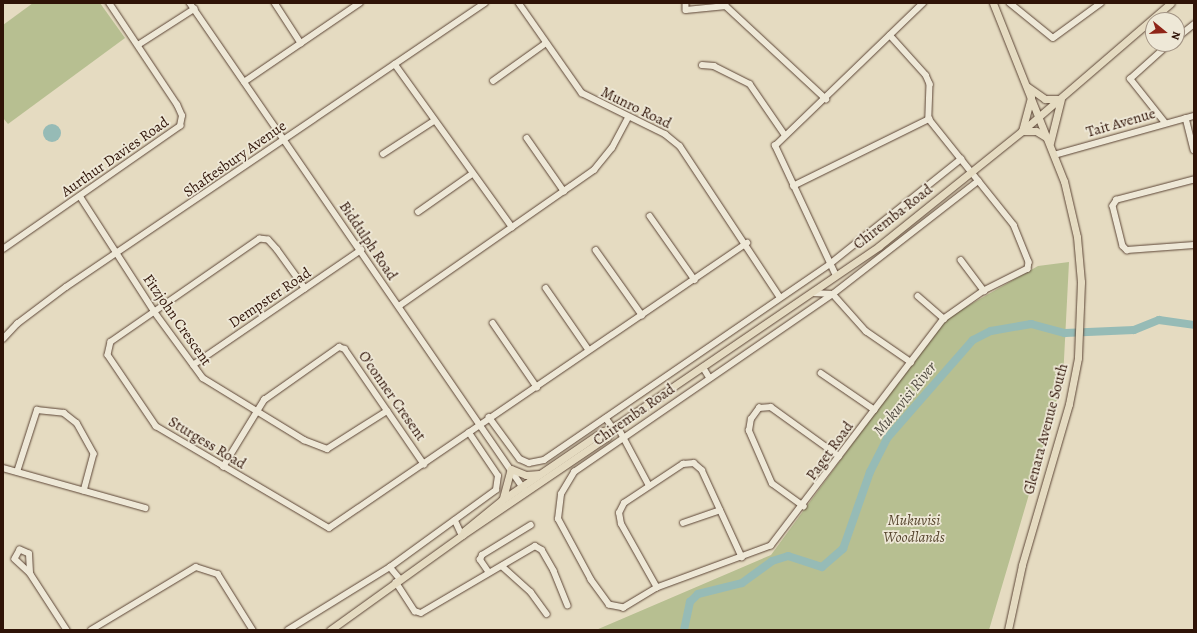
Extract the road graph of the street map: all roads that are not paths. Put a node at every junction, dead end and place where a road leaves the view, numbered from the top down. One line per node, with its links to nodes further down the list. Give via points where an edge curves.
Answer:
1 (109, 3): 19 (street, Aurthur Davies Road)
2 (190, 3): 13 (street, Biddulph Road)
3 (275, 3): 17 (street)
4 (359, 3): 17 (street)
5 (484, 3): 21 (street, Shaftesbury Avenue)
6 (519, 3): 18 (street, Munro Road)
7 (686, 3): 28 (street, via 686,10 726,6)
8 (923, 3): 16 (street)
9 (994, 3): 25 (main road, Glenara Avenue South)
10 (1010, 3): 11 (street, via 1053,38)
11 (1101, 3)
12 (1171, 3): 27 (main road, Chiremba Road)
13 (194, 9): 19 (street); 24 (street, Biddulph Road)
14 (1194, 24): 15 (street)
15 (1185, 31)
16 (890, 35): 28 (street); 33 (street, via 929,80)
17 (301, 43): 24 (street)
18 (546, 43): 23 (street); 31 (street, Munro Road, via 582,93)
19 (138, 45): 51 (street, Aurthur Davies Road, via 177,105 182,116 180,126)
20 (1160, 52): 35 (street, via 1130,79)
21 (395, 64): 34 (street); 39 (street, Shaftesbury Avenue)
22 (702, 65): 37 (street, via 714,66 750,84)
23 (493, 81)
24 (244, 82): 39 (street, Biddulph Road)
25 (1027, 86): 26 (main road, Glenara Avenue South); 27 (main road, via 1045,99)
26 (1031, 97): 30 (main road, Glenara Avenue South); 36 (main road)
27 (1061, 98): 30 (main road, Chiremba Road); 40 (main road)
28 (826, 99): 37 (street)
29 (1194, 116): 32 (street, Tait Avenue)
30 (1039, 117): 36 (main road, Chiremba Road); 40 (main road, Glenara Avenue South)
31 (628, 118): 50 (street, via 606,157); 55 (street, Munro Road, via 676,141)
32 (1186, 118): 35 (street, Tait Avenue); 41 (street)
33 (929, 119): 44 (street); 49 (street)
34 (434, 121): 42 (street); 46 (street)
35 (1165, 123): 43 (street, Tait Avenue)
36 (1022, 131): 40 (main road, via 1036,132); 45 (main road, Chiremba Road)
37 (785, 134): 49 (street, via 775,149)
38 (527, 138): 50 (street)
39 (284, 139): 58 (street, Biddulph Road); 60 (street, Shaftesbury Avenue)
40 (1049, 141): 43 (main road, Glenara Avenue South)
41 (1194, 150)
42 (383, 154)
43 (1054, 155): 128 (main road, Glenara Avenue South, via 1078,237 1081,327 1069,404 1022,566)
44 (960, 159): 45 (street); 62 (street)
45 (971, 171): 48 (street); 63 (main road, Chiremba Road)
46 (472, 174): 52 (street); 54 (street)
47 (1194, 180): 56 (street, via 1114,201 1123,246 1127,250)
48 (978, 181): 67 (street, Paget Road, via 1020,234 1029,262 1022,274); 69 (street, Chiremba Road)
49 (793, 186): 62 (street)
50 (564, 191): 54 (street)
51 (80, 196): 57 (street, Aurthur Davies Road); 60 (street, Fitzjohn Crescent)
52 (418, 212)
53 (650, 216): 64 (street)
54 (512, 227): 72 (street)
55 (748, 243): 64 (street, Sturgess Road); 71 (street, Munro Road)
56 (1194, 245)
57 (3, 250)
58 (361, 250): 66 (street, Dempster Road); 72 (street, Biddulph Road)
59 (596, 250): 74 (street)
60 (118, 253): 73 (street, Fitzjohn Crescent); 77 (street, Shaftesbury Avenue, via 17,324)
61 (961, 260): 67 (street)
62 (830, 264): 63 (street); 71 (street)
63 (836, 276): 68 (main road, Chiremba Road)
64 (695, 280): 74 (street, Sturgess Road)
65 (546, 288): 78 (street)
66 (305, 289): 73 (street, Sturgess Road, via 277,250 268,240 260,239); 81 (street, Dempster Road)
67 (984, 290): 75 (street, Paget Road)
68 (813, 293): 69 (street); 82 (main road, Chiremba Road)
69 (833, 294): 80 (street, via 866,332); 84 (street, Chiremba Road)
70 (918, 296): 75 (street)
71 (780, 297): 79 (street)
72 (399, 306): 91 (street, Biddulph Road)
73 (154, 311): 81 (street, Fitzjohn Crescent); 97 (street, Sturgess Road, via 111,342 108,355 156,426)
74 (642, 315): 78 (street, Sturgess Road)
75 (944, 319): 80 (street, Paget Road)
76 (493, 323): 85 (street)
77 (3, 339)
78 (589, 350): 85 (street, Sturgess Road)
79 (702, 353): 82 (street); 90 (street)
80 (912, 362): 87 (street, Paget Road)
81 (193, 365): 86 (street, Fitzjohn Crescent, via 204,378)
82 (706, 365): 84 (street); 92 (main road, Chiremba Road)
83 (821, 373): 87 (street)
84 (710, 378): 94 (street, Chiremba Road)
85 (537, 387): 89 (street, Sturgess Road)
86 (257, 410): 88 (street, Fitzjohn Crescent, via 327,449); 88 (street, O'conner Cresent, via 276,389 339,347 345,349); 97 (street, O'conner Cresent)
87 (875, 410): 95 (street, Paget Road)
88 (387, 411): 96 (street, O'conner Cresent)
89 (489, 417): 90 (street, via 520,459 529,462 544,460); 91 (street, Sturgess Road)
90 (606, 418): 92 (street)
91 (478, 425): 93 (street, Sturgess Road); 99 (street, Biddulph Road)
92 (615, 427): 94 (street); 101 (main road, Chiremba Road); 103 (main road, Chiremba Road, via 607,437)
93 (469, 433): 96 (street, Sturgess Road); 109 (street, via 498,476 498,485 491,495)
94 (622, 439): 102 (street); 121 (street, Chiremba Road, via 574,472 561,494 558,519 590,580)
95 (839, 456): 106 (street, Paget Road); 106 (street, via 772,407 759,408 751,419 749,431 772,484)
96 (424, 464): 97 (street, Sturgess Road, via 329,528)
97 (223, 467)
98 (3, 468): 100 (street)
99 (511, 469): 101 (main road, via 526,475); 103 (street, Biddulph Road); 105 (main road)
100 (17, 472): 104 (street); 104 (street, via 37,410 64,413 77,423 94,454)
101 (539, 474): 103 (main road, Chiremba Road)
102 (649, 484): 108 (street, via 683,464 694,463 702,470); 119 (street, via 624,504 620,518)
103 (525, 489): 105 (main road, Chiremba Road); 112 (main road, Chiremba Road)
104 (84, 491): 107 (street)
105 (502, 500): 112 (main road, Chiremba Road)
106 (804, 507): 113 (street, Paget Road, via 771,546)
107 (145, 508)
108 (720, 510): 110 (street); 113 (street)
109 (455, 520): 112 (street); 114 (street)
110 (683, 523)
111 (531, 525): 117 (street, via 482,555 480,560)
112 (462, 535): 118 (main road, Chiremba Road)
113 (742, 557): 119 (street, Paget Road)
114 (390, 566): 118 (street); 126 (street)
115 (502, 566): 117 (street); 120 (street, via 532,547 539,547); 122 (street, via 532,592)
116 (30, 573): 123 (street)
117 (489, 573): 118 (street, via 421,613 416,611)
118 (398, 580): 127 (main road, Chiremba Road)
119 (657, 588): 121 (street, Paget Road, via 624,608)
120 (568, 605)
121 (615, 608)
122 (547, 614)
123 (67, 630)
124 (91, 630): 125 (street, via 201,567 218,574)
125 (253, 630)
126 (288, 630)
127 (330, 630)
128 (1008, 630)

